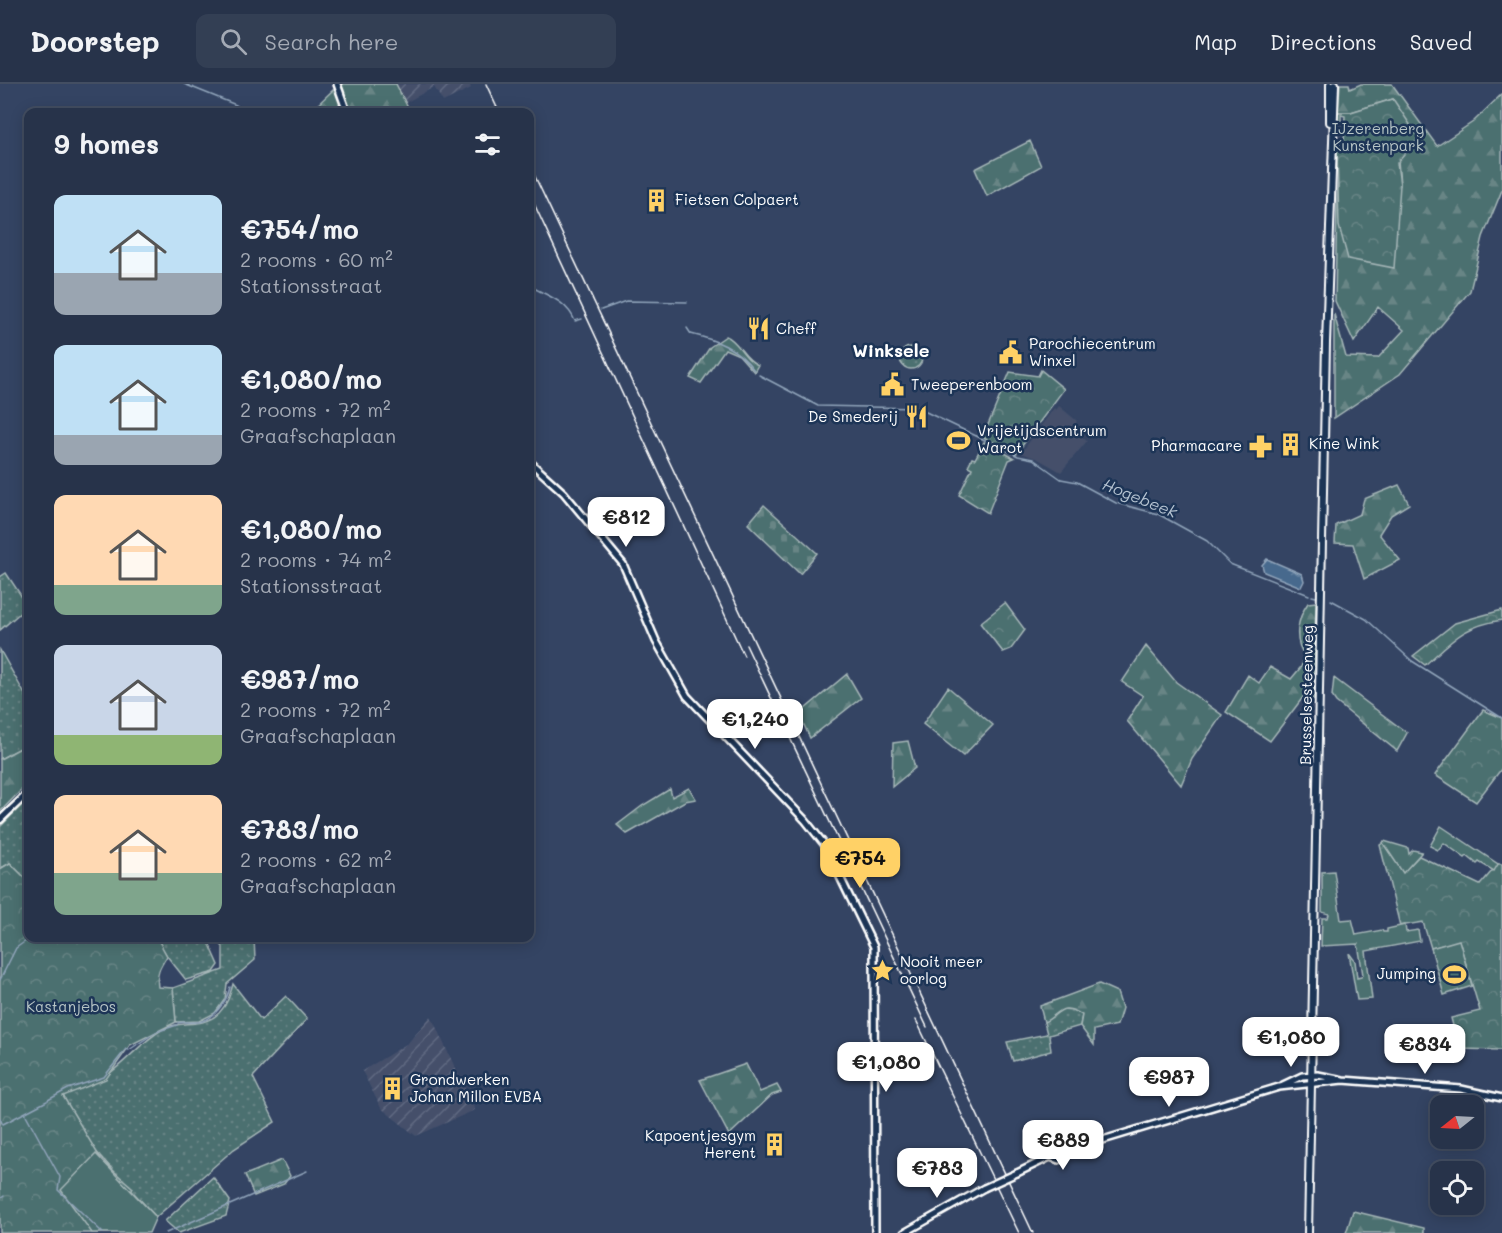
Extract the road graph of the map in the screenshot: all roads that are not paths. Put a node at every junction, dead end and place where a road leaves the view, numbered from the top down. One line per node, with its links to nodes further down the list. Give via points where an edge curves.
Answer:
1 (338, 84): 3 (street)
2 (1333, 84): 7 (main road, Brusselsesteenweg)
3 (346, 108)
4 (534, 466): 14 (street, via 564,493 623,564 670,670 687,696 815,832 832,858 876,952)
5 (24, 797): 6 (street)
6 (0, 820)
7 (1311, 1075): 8 (street); 9 (main road, Brusselsesteenweg); 10 (street)
8 (1343, 1080): 9 (street); 11 (street, via 1461,1089)
9 (1311, 1084): 10 (street); 16 (main road, Brusselsesteenweg)
10 (1279, 1087): 12 (street)
11 (1502, 1098)
12 (1063, 1152): 13 (street, via 1059,1160); 13 (street, via 1055,1147)
13 (1050, 1157): 15 (street, bridge)
14 (876, 1233)
15 (904, 1233)
16 (1308, 1233)

